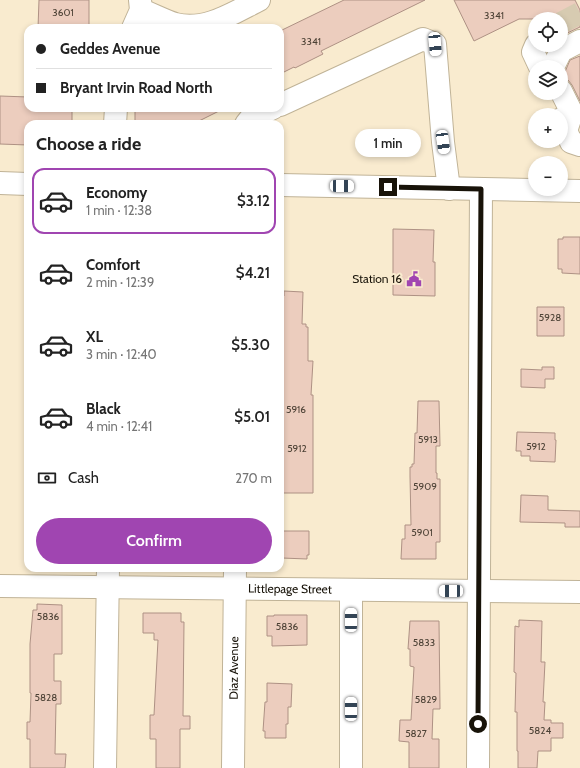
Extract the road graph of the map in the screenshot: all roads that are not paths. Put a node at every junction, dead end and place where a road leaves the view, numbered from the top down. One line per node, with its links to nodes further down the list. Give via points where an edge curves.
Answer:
1 (258, 0): 4 (street, via 224,18)
2 (138, 13): 3 (street)
3 (176, 24)
4 (206, 24)
5 (580, 42): 6 (street, via 561,51)
6 (556, 60)
7 (566, 100): 11 (street, via 572,113)
8 (284, 103): 15 (street, via 423,39 435,44)
9 (265, 112): 10 (street)
10 (249, 120)
11 (568, 124)
12 (0, 183): 13 (street)
13 (24, 184)
14 (284, 185): 15 (street)
15 (449, 188): 16 (street)
16 (481, 189): 17 (street); 22 (street)
17 (580, 191)
18 (108, 577): 19 (street, Littlepage Street); 20 (street, Littlepage Street); 24 (street)
19 (235, 578): 21 (street, Littlepage Street); 25 (street, Diaz Avenue)
20 (0, 586)
21 (351, 590): 22 (street, Littlepage Street); 26 (street)
22 (480, 591): 23 (street, Littlepage Street); 27 (street)
23 (580, 592)
24 (105, 768)
25 (233, 768)
26 (351, 768)
27 (478, 768)

